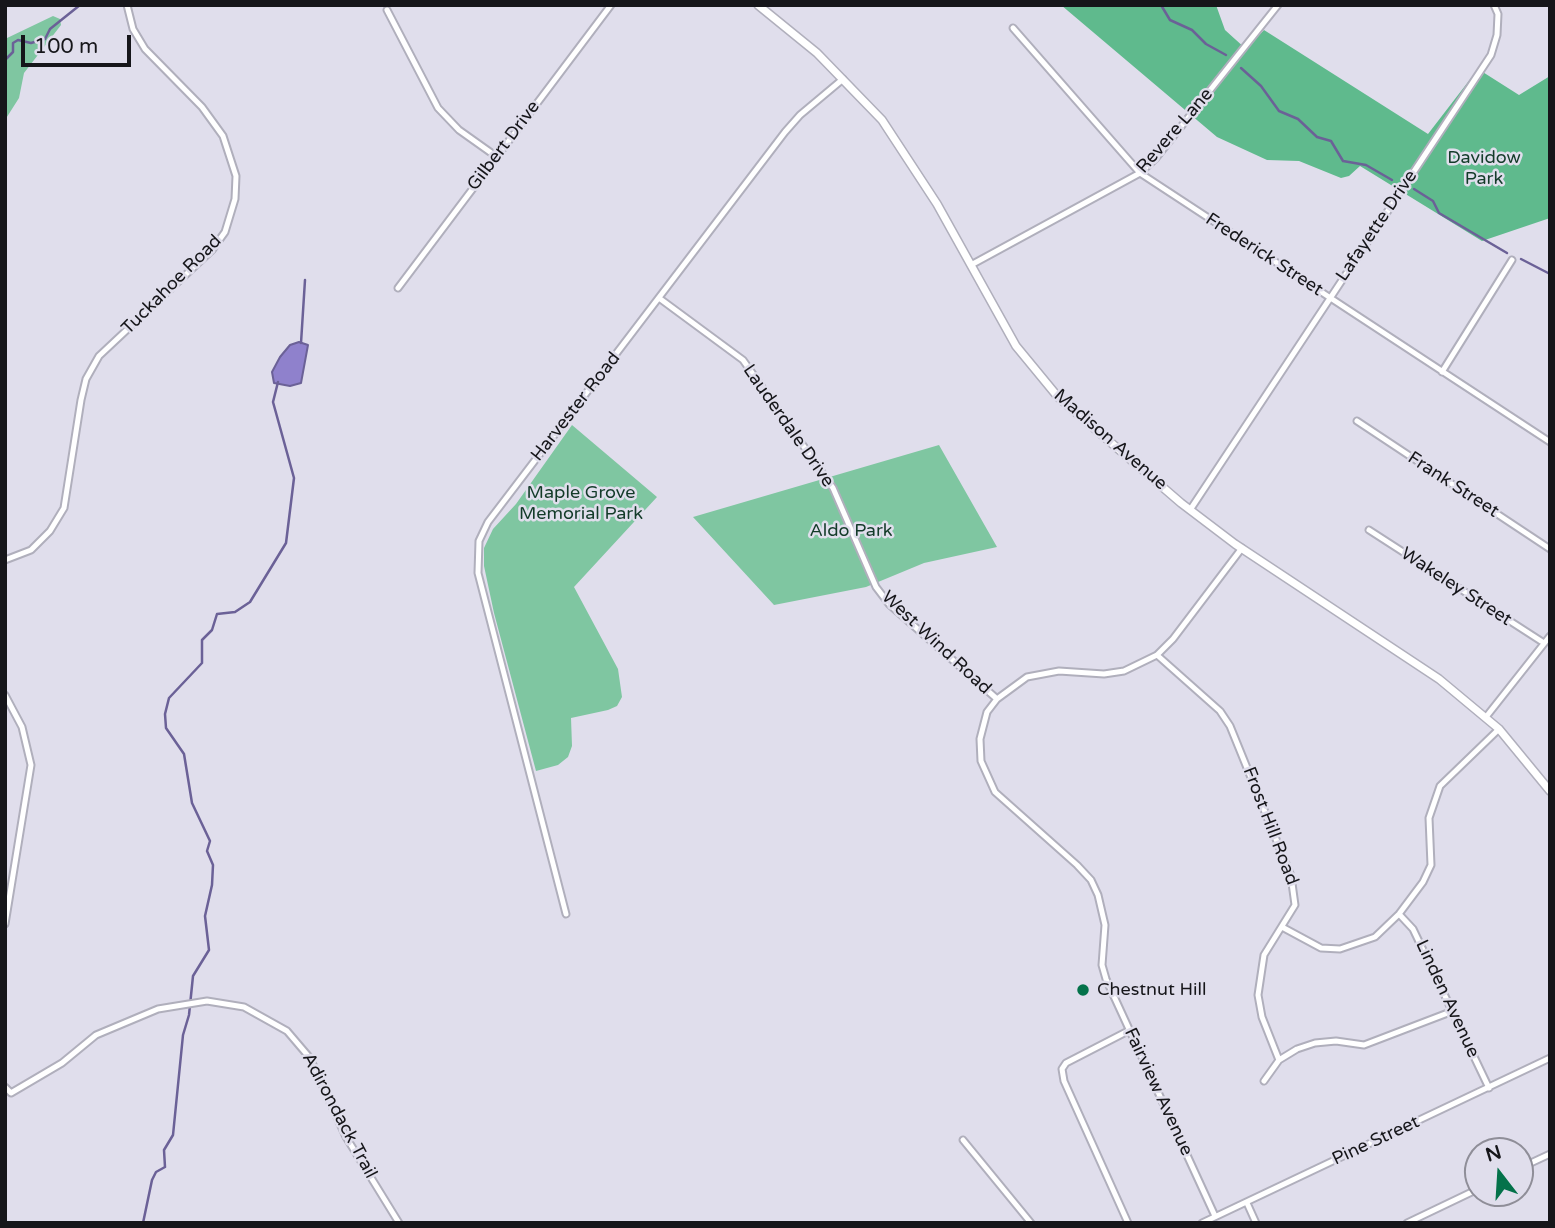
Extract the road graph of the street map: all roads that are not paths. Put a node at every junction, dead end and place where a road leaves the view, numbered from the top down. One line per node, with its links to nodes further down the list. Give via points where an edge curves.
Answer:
1 (127, 5): 23 (street, Tuckahoe Road, via 133,29 145,49 202,107 223,136 236,176 235,198 225,232 212,250 99,356 81,400 64,508 31,550)
2 (611, 5): 9 (street, Gilbert Drive)
3 (758, 5): 8 (street, Madison Avenue, via 789,27)
4 (1278, 5): 10 (street, Revere Lane)
5 (1494, 5): 14 (street, Lafayette Drive, via 1497,35 1491,55)
6 (387, 9): 9 (street, via 438,108)
7 (1013, 28): 10 (street, Frederick Street)
8 (843, 79): 12 (street, Madison Avenue, via 882,120); 15 (street, Harvester Road, via 785,132)
9 (496, 157): 13 (street, Gilbert Drive)
10 (1140, 173): 12 (street, Revere Lane); 14 (street, Frederick Street)
11 (1512, 260): 16 (street)
12 (971, 265): 19 (street, Madison Avenue, via 1016,346 1058,397)
13 (398, 288)
14 (1329, 297): 16 (street, Frederick Street); 19 (street, Lafayette Drive)
15 (659, 298): 24 (street, Lauderdale Drive, via 743,360 833,488); 33 (street, Harvester Road, via 488,522 478,548 478,573)
16 (1442, 372): 18 (street, Frederick Street)
17 (1357, 421): 22 (street, Frank Street)
18 (1550, 442)
19 (1190, 510): 21 (street, Madison Avenue)
20 (1369, 530): 26 (street, Wakeley Street)
21 (1243, 548): 27 (street, Fairview Avenue); 30 (street, Madison Avenue, via 1439,679)
22 (1550, 549)
23 (5, 561)
24 (876, 587): 29 (street, West Wind Road, via 889,604)
25 (1550, 636): 26 (street)
26 (1544, 643): 30 (street)
27 (1157, 655): 29 (street, Fairview Avenue, via 1114,673 1059,671 1027,677); 36 (street, Frost Hill Road, via 1220,711 1240,746 1296,893 1295,905)
28 (5, 695): 35 (street, via 22,727 30,765)
29 (997, 699): 38 (street, Fairview Avenue, via 987,712 980,740 986,776 1016,813 1091,880 1105,925 1102,965)
30 (1486, 717): 31 (street, Madison Avenue)
31 (1499, 729): 32 (street, Madison Avenue); 34 (street, via 1440,786 1429,818 1431,864)
32 (1550, 791)
33 (566, 914)
34 (1399, 914): 36 (street, via 1375,937 1340,949 1321,948); 37 (street, Linden Avenue, via 1413,929)
35 (5, 925)
36 (1282, 927): 40 (street, Frost Hill Road, via 1264,955 1258,995)
37 (1453, 1011): 40 (street, via 1364,1045 1315,1043); 43 (street, Linden Avenue)
38 (1130, 1030): 49 (street, Fairview Avenue); 52 (street, via 1062,1069)
39 (1550, 1058): 43 (street, Pine Street)
40 (1279, 1060): 41 (street)
41 (1264, 1081)
42 (5, 1087): 50 (street, Adirondack Trail, via 11,1093 62,1063 96,1035 158,1009 195,1001 244,1007 271,1020 300,1045 318,1073 346,1138)
43 (1489, 1088): 48 (street, Pine Street)
44 (963, 1140): 51 (street)
45 (1550, 1154): 46 (street)
46 (1534, 1161)
47 (1464, 1196): 55 (street)
48 (1247, 1203): 49 (street, Pine Street); 54 (street)
49 (1215, 1216): 53 (street, Pine Street)
50 (399, 1223)
51 (1031, 1223)
52 (1128, 1223)
53 (1202, 1223)
54 (1256, 1223)
55 (1407, 1223)

